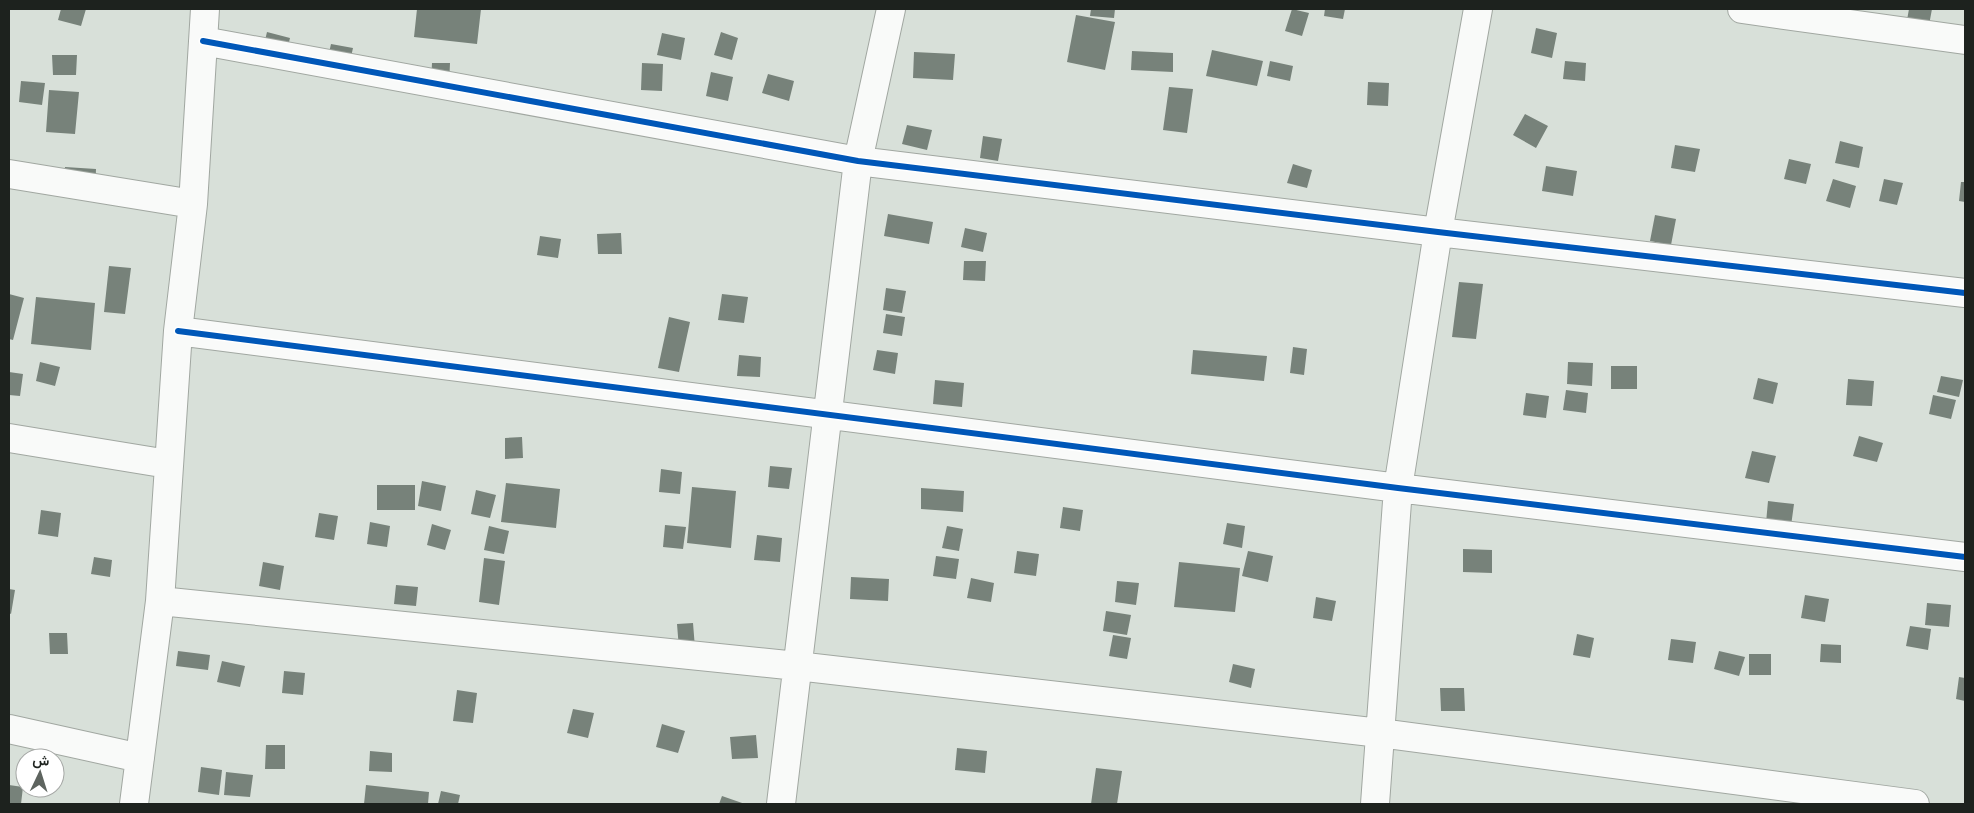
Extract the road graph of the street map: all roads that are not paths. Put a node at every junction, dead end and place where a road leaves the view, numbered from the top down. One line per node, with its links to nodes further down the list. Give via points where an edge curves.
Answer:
1 (205, 9): 6 (street)
2 (891, 9): 7 (street)
3 (1478, 9): 10 (street)
4 (1742, 9): 5 (street)
5 (1965, 40)
6 (203, 41): 7 (street); 9 (street)
7 (858, 161): 10 (street); 13 (street)
8 (9, 174): 9 (street)
9 (193, 204): 12 (street)
10 (1438, 232): 11 (street); 16 (street)
11 (1965, 293)
12 (178, 331): 13 (street); 15 (street)
13 (827, 414): 16 (street); 19 (street)
14 (9, 438): 15 (street)
15 (168, 464): 18 (street)
16 (1398, 488): 17 (street); 21 (street)
17 (1965, 557)
18 (160, 601): 19 (street); 22 (street)
19 (797, 666): 21 (street); 24 (street)
20 (9, 729): 22 (street)
21 (1380, 733): 25 (street); 26 (street)
22 (140, 758): 23 (street)
23 (134, 804)
24 (781, 804)
25 (1374, 804)
26 (1915, 804)

